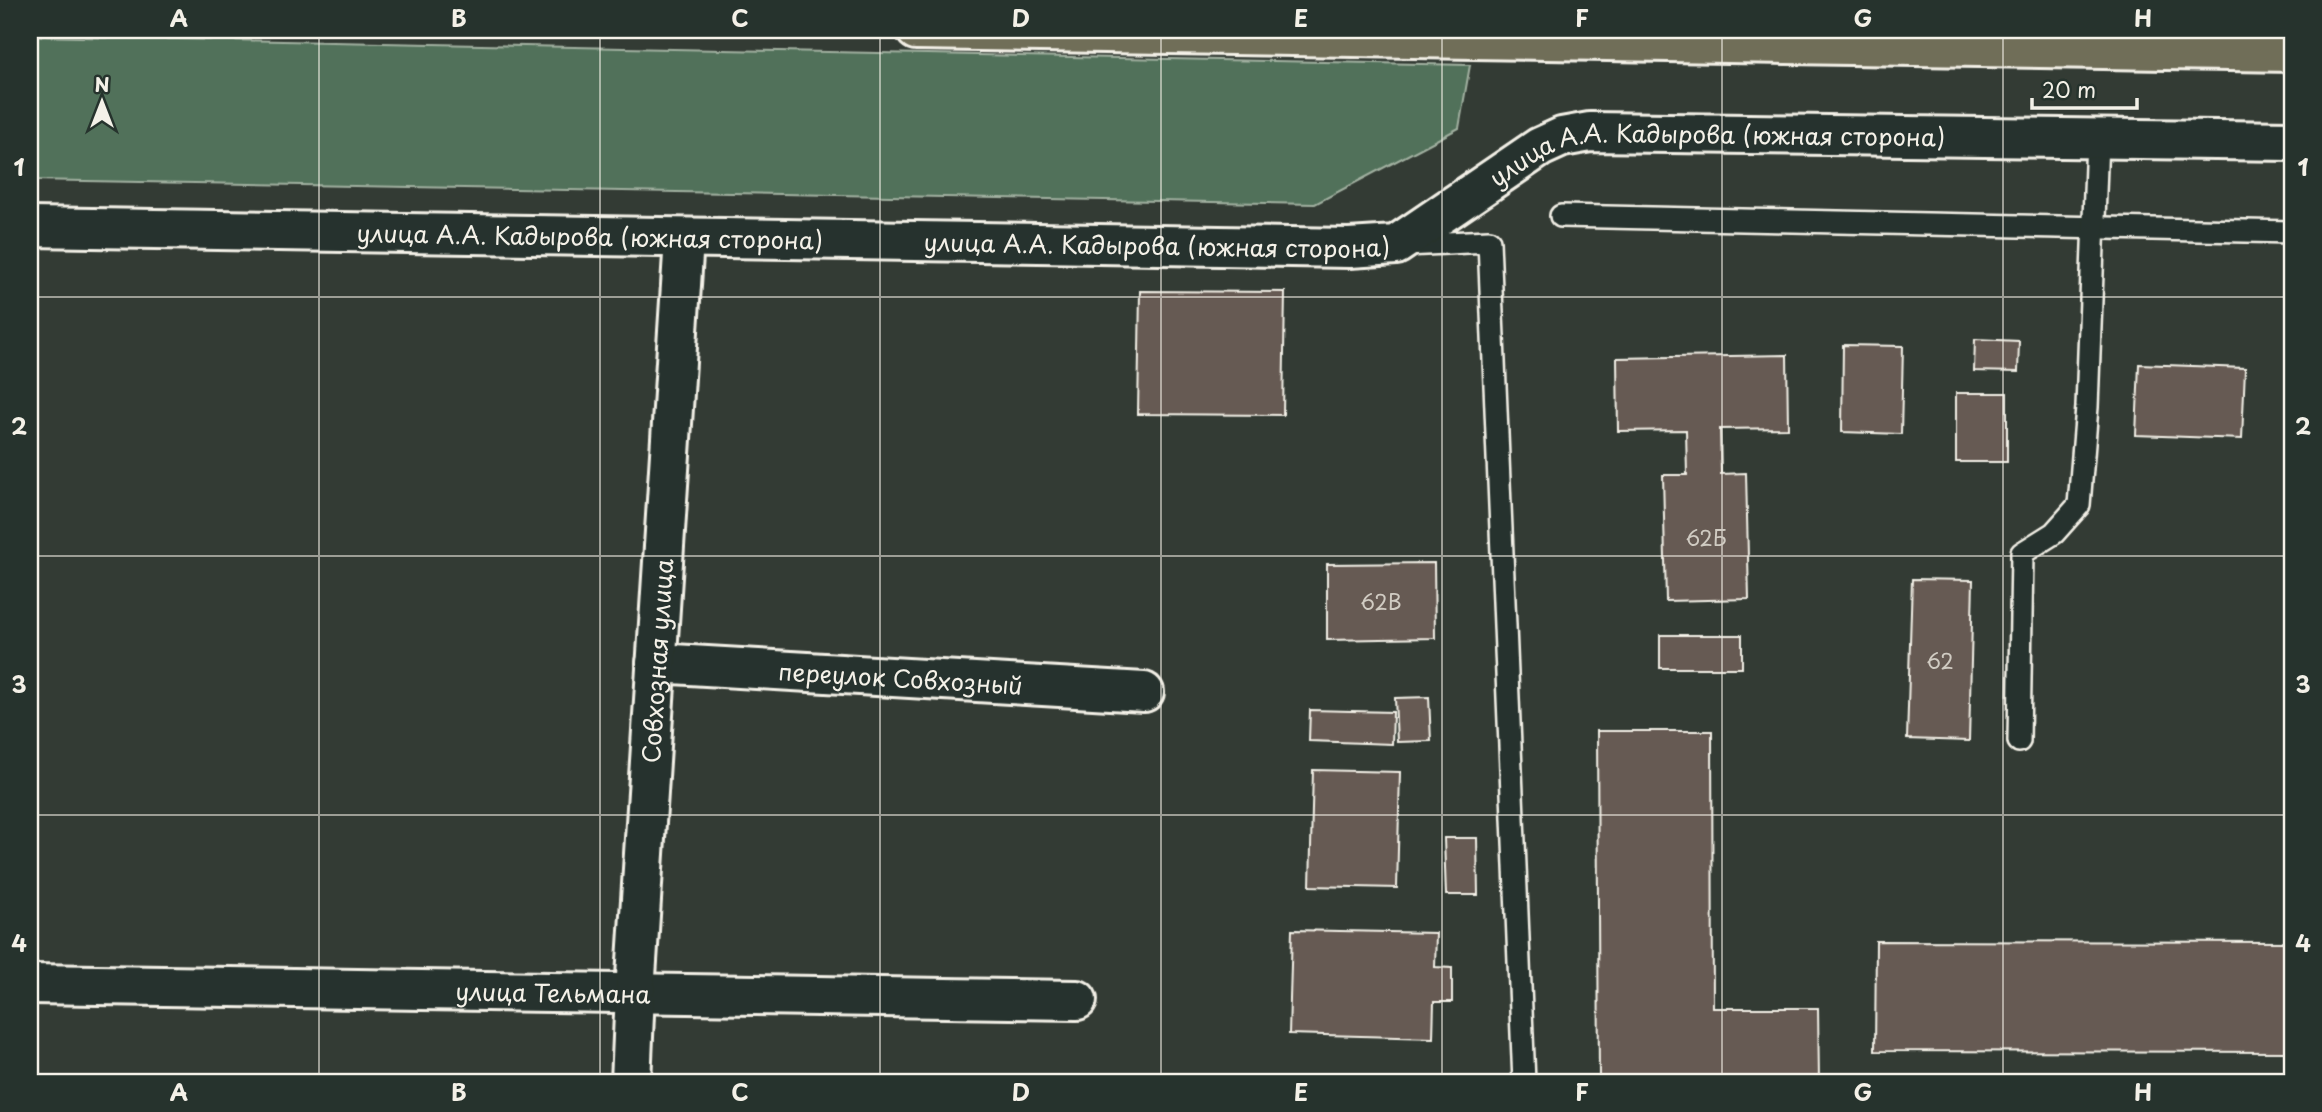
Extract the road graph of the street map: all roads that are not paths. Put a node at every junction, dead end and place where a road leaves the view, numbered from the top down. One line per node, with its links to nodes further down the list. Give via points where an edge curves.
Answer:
1 (916, 30): 2 (main road)
2 (2292, 52)
3 (2097, 139): 4 (street, улица А.А. Кадырова (южная сторона)); 7 (lane); 10 (street, улица А.А. Кадырова (южная сторона), via 1580,134 1540,147)
4 (2292, 141)
5 (1561, 216): 7 (lane)
6 (30, 227): 9 (street, улица А.А. Кадырова (южная сторона))
7 (2094, 228): 8 (lane); 13 (lane, via 2079,505 2054,533 2022,553)
8 (2292, 232)
9 (684, 239): 10 (street, улица А.А. Кадырова (южная сторона)); 11 (street, Совхозная улица)
10 (1396, 245): 18 (lane, via 1489,241)
11 (656, 663): 12 (street, переулок Совхозный); 15 (street, Совхозная улица)
12 (1144, 692)
13 (2020, 741)
14 (30, 984): 15 (street, улица Тельмана)
15 (635, 992): 16 (street, улица Тельмана); 17 (street, Совхозная улица)
16 (1077, 1000)
17 (631, 1082)
18 (1524, 1082)

